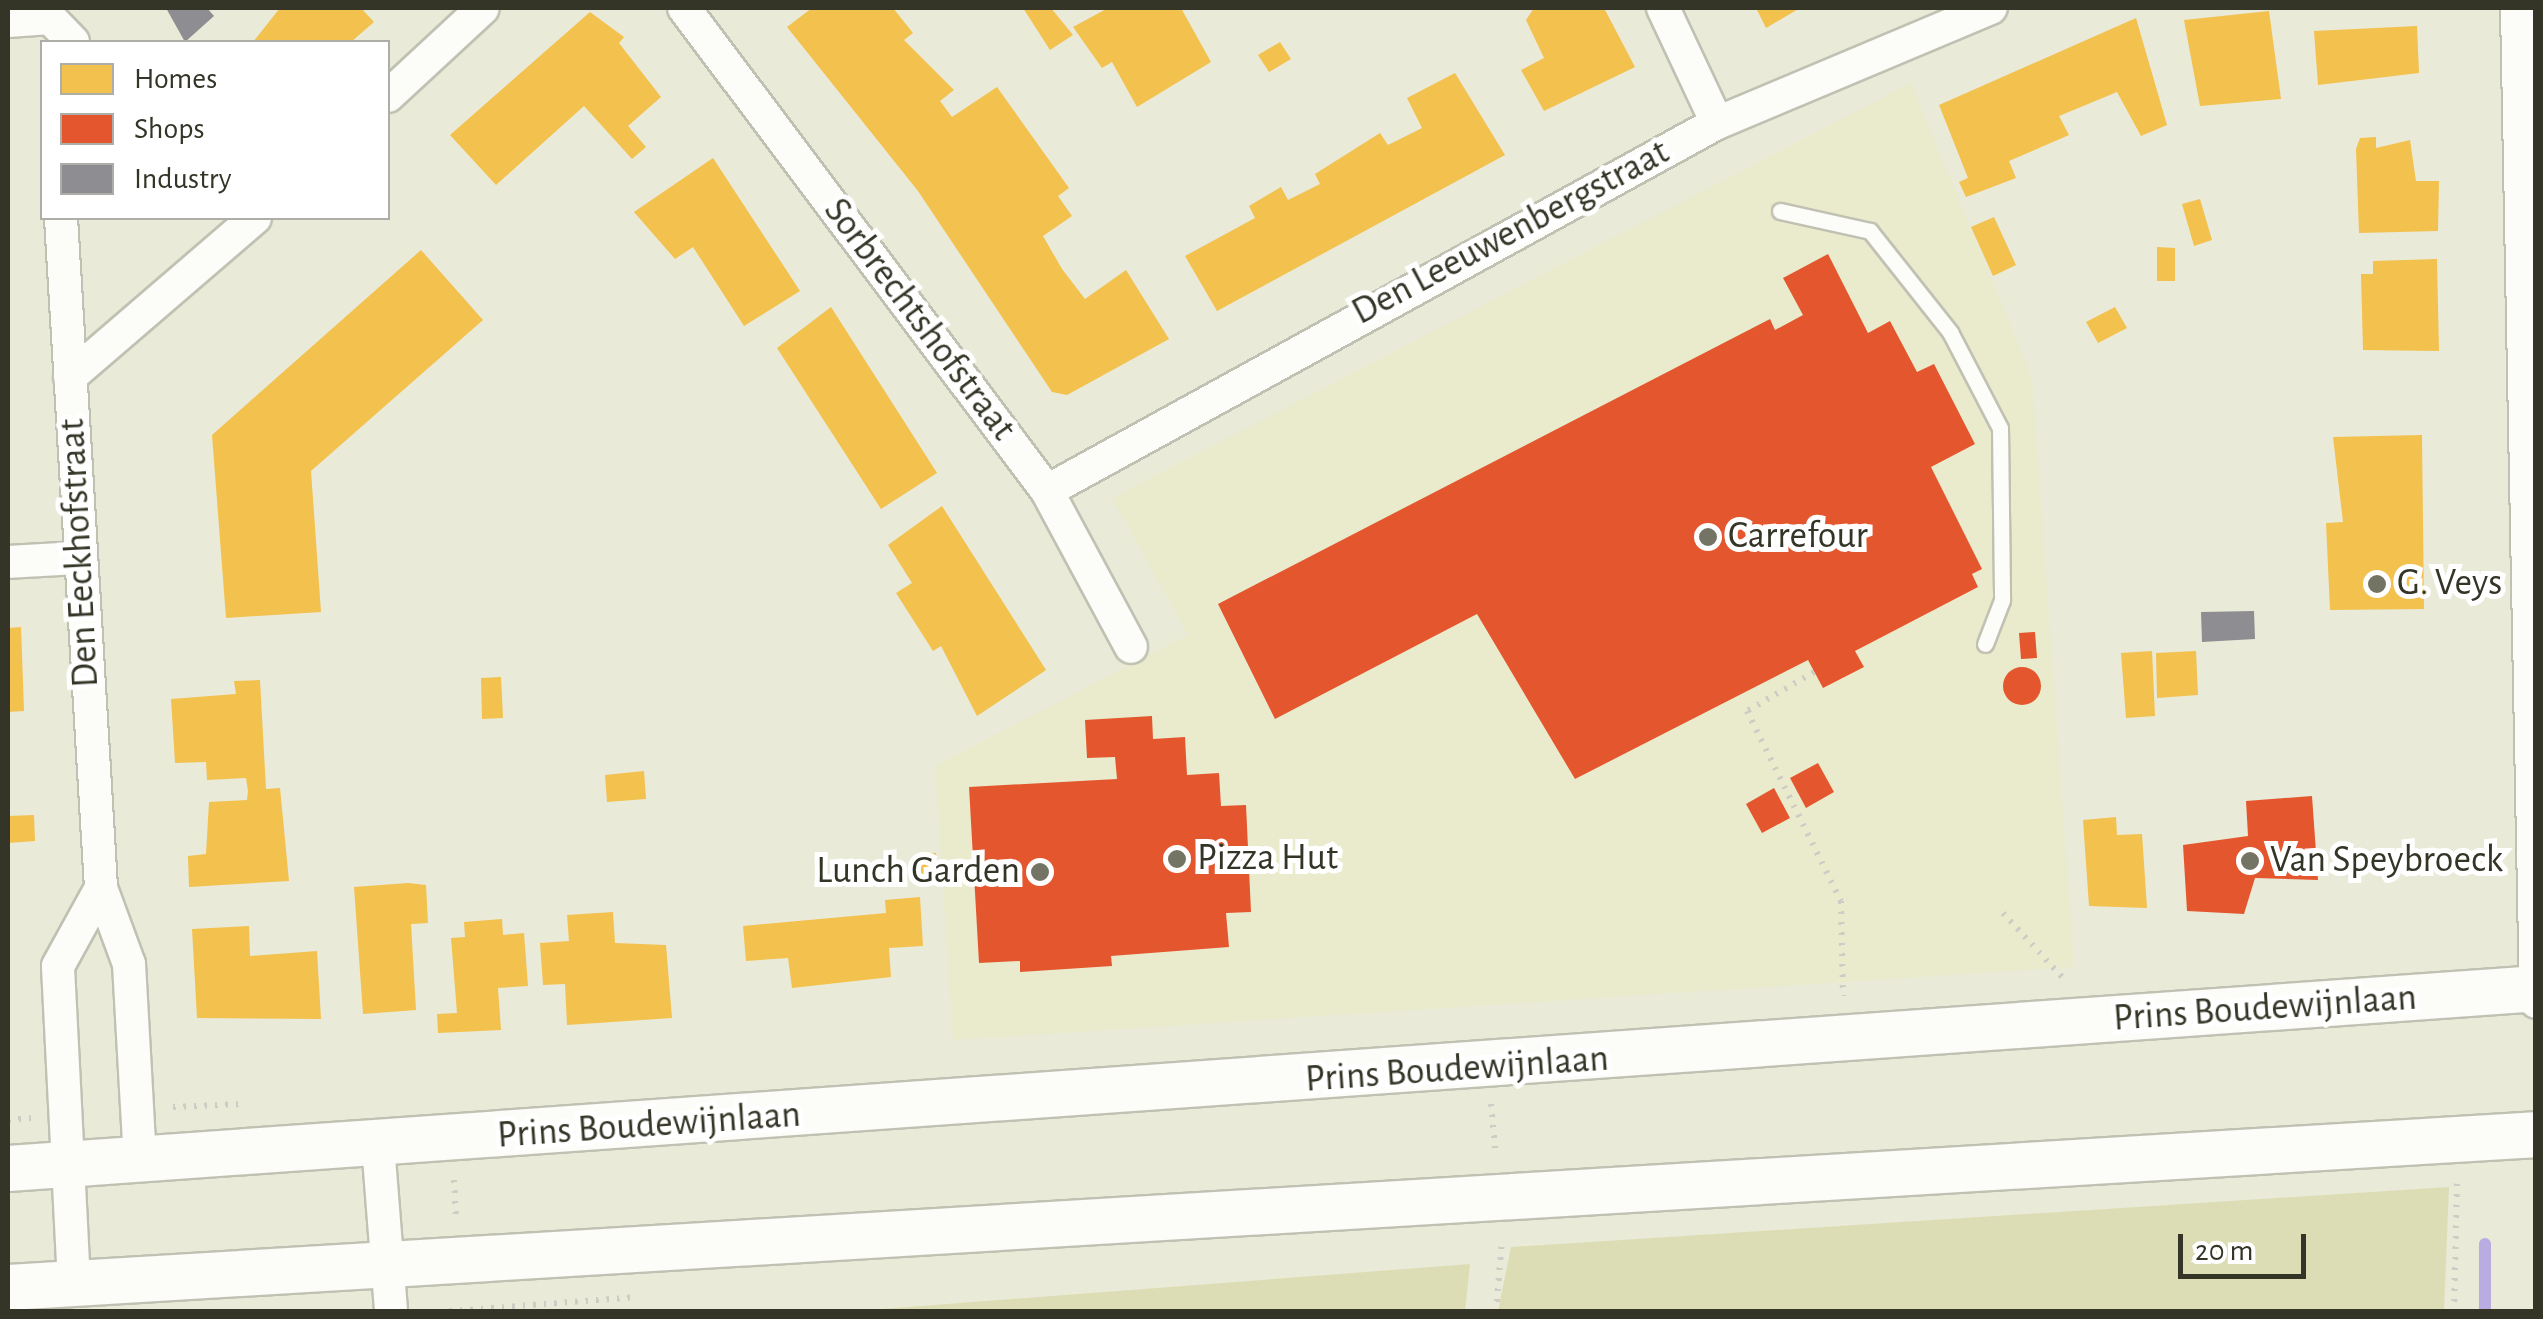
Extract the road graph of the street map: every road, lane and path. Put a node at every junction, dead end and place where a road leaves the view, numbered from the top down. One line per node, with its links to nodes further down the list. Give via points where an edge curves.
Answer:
1 (483, 8): 9 (street)
2 (684, 8): 16 (street, Sorbrechtshofstraat)
3 (1663, 8): 10 (street)
4 (1991, 8): 10 (street, Den Leeuwenbergstraat)
5 (2517, 8): 14 (street)
6 (8, 21): 7 (street)
7 (50, 23): 8 (street)
8 (71, 40)
9 (390, 94)
10 (1717, 123): 16 (street, Den Leeuwenbergstraat)
11 (1780, 210): 19 (lane, via 1870,231 1950,332 2000,428 2002,600)
12 (61, 220): 15 (street, Den Eeckhofstraat)
13 (251, 220): 15 (street)
14 (2532, 310): 25 (street)
15 (70, 377): 17 (street, Den Eeckhofstraat)
16 (1047, 491): 20 (street, Sorbrechtshofstraat)
17 (80, 558): 18 (street); 22 (street, Den Eeckhofstraat)
18 (8, 562)
19 (1985, 644)
20 (1131, 647)
21 (1814, 672): 26 (path, via 1746,711 1840,901)
22 (101, 888): 31 (street, via 58,966); 32 (street, Den Eeckhofstraat, via 129,964)
23 (2003, 913): 24 (path)
24 (2071, 987)
25 (2535, 993): 27 (main road, Prins Boudewijnlaan)
26 (1843, 1002)
27 (1488, 1069): 29 (main road, Prins Boudewijnlaan); 35 (path)
28 (2536, 1134): 35 (main road)
29 (452, 1140): 30 (main road, Prins Boudewijnlaan); 36 (path)
30 (378, 1145): 32 (main road, Prins Boudewijnlaan); 39 (street)
31 (65, 1150): 32 (main road, Prins Boudewijnlaan); 33 (main road, Prins Boudewijnlaan); 37 (street)
32 (140, 1159)
33 (8, 1168)
34 (2457, 1173): 42 (path)
35 (1501, 1220): 36 (main road); 41 (path)
36 (459, 1266): 39 (main road); 40 (path)
37 (74, 1283): 38 (main road); 39 (main road)
38 (8, 1287)
39 (390, 1291)
40 (462, 1310)
41 (1496, 1312)
42 (2454, 1312)

